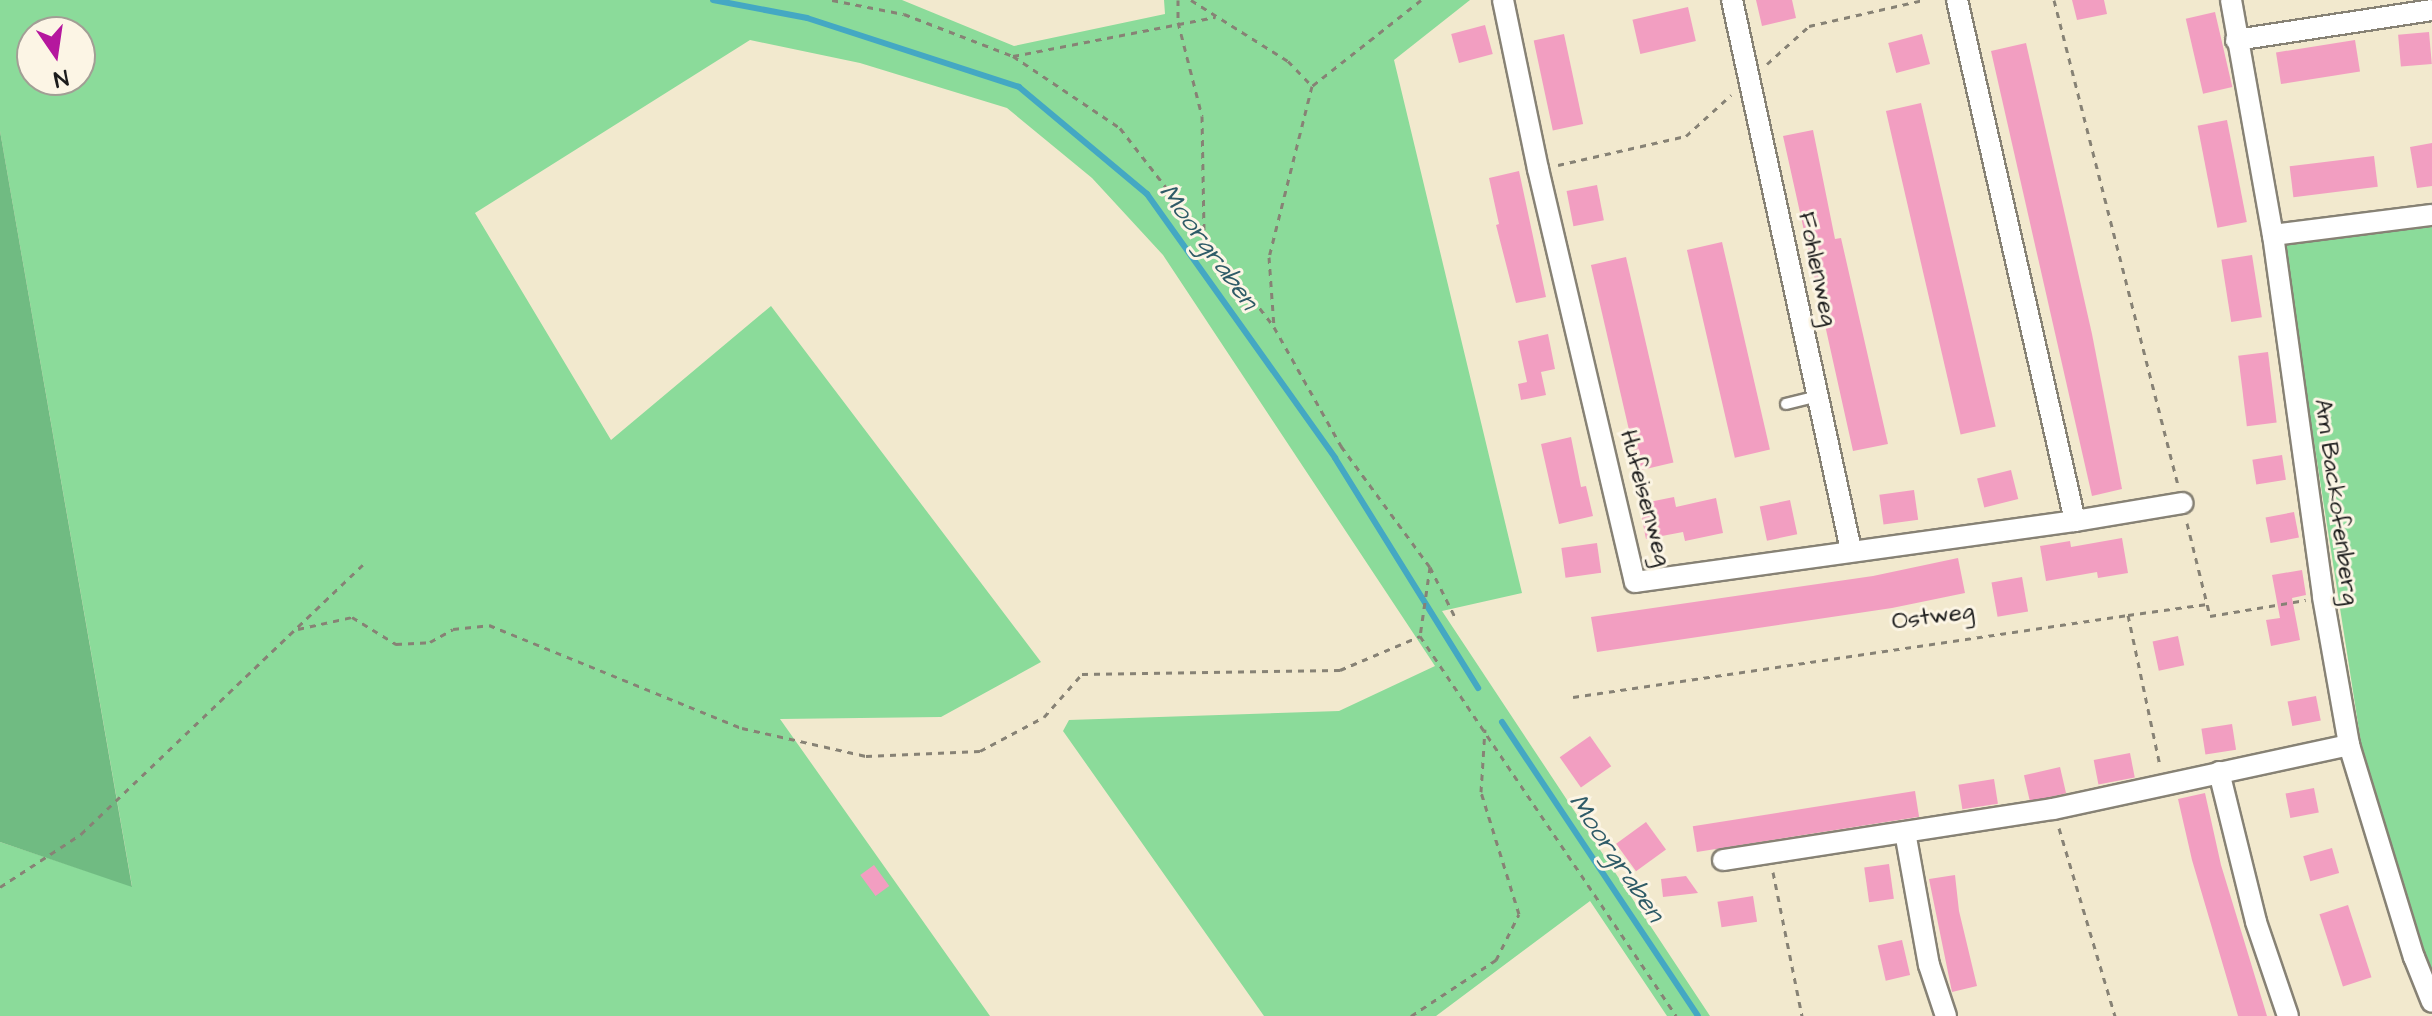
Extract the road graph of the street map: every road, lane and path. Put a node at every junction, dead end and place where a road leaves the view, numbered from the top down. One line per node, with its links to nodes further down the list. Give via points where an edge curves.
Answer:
1 (832, 0): 15 (path, via 904,14)
2 (1178, 0): 13 (path)
3 (1191, 0): 12 (path)
4 (1421, 0): 17 (path)
5 (1503, 0): 18 (street, Hufeisenweg)
6 (1732, 0): 16 (street, Fohlenweg)
7 (1923, 0): 16 (path, via 1809,26)
8 (1957, 0): 26 (street)
9 (2054, 0): 25 (path)
10 (2231, 0): 14 (street, Am Backofenberg)
11 (2432, 10): 14 (street)
12 (1215, 17): 13 (path); 17 (path, via 1288,61)
13 (1178, 22): 15 (path); 20 (path, via 1202,116)
14 (2236, 40): 21 (street, Am Backofenberg)
15 (1013, 56): 20 (path, via 1120,128)
16 (1749, 79): 18 (path, via 1686,136); 23 (street, Fohlenweg)
17 (1312, 86): 22 (path, via 1269,257)
18 (1538, 169): 27 (street, Hufeisenweg, via 1635,582)
19 (2432, 215): 21 (street)
20 (1204, 235): 22 (path)
21 (2273, 235): 30 (street, Am Backofenberg)
22 (1274, 327): 29 (path, via 1341,446)
23 (1818, 396): 24 (lane); 27 (street, Fohlenweg)
24 (1786, 404)
25 (2182, 503): 26 (street, Hufeisenweg); 31 (path)
26 (2075, 521): 27 (street, Hufeisenweg)
27 (1851, 550)
28 (365, 563): 34 (path)
29 (1430, 567): 33 (path); 35 (path)
30 (2323, 597): 31 (path, via 2210,616); 38 (street, Am Backofenberg)
31 (2207, 604): 32 (path, Ostweg)
32 (2128, 615): 36 (path, Ostweg); 40 (path)
33 (1455, 617)
34 (298, 629): 35 (path, via 352,617 396,644 430,642 453,629 489,625 742,728 866,756 980,751 1044,717 1082,674 1340,670); 45 (path, via 81,834)
35 (1420, 636): 37 (path)
36 (1573, 697)
37 (1485, 728): 47 (path, via 1481,792 1519,914 1496,960); 48 (path)
38 (2349, 745): 39 (street); 46 (street, Am Backofenberg)
39 (2219, 772): 40 (street); 52 (street, via 2256,922)
40 (2164, 785): 41 (street)
41 (2053, 809): 42 (street); 51 (path)
42 (1905, 832): 43 (street); 50 (street, via 1929,965)
43 (1770, 853): 44 (street); 49 (path)
44 (1723, 860)
45 (0, 887)
46 (2432, 1002)
47 (1411, 1016)
48 (1676, 1016)
49 (1802, 1016)
50 (1946, 1016)
51 (2115, 1016)
52 (2288, 1016)

